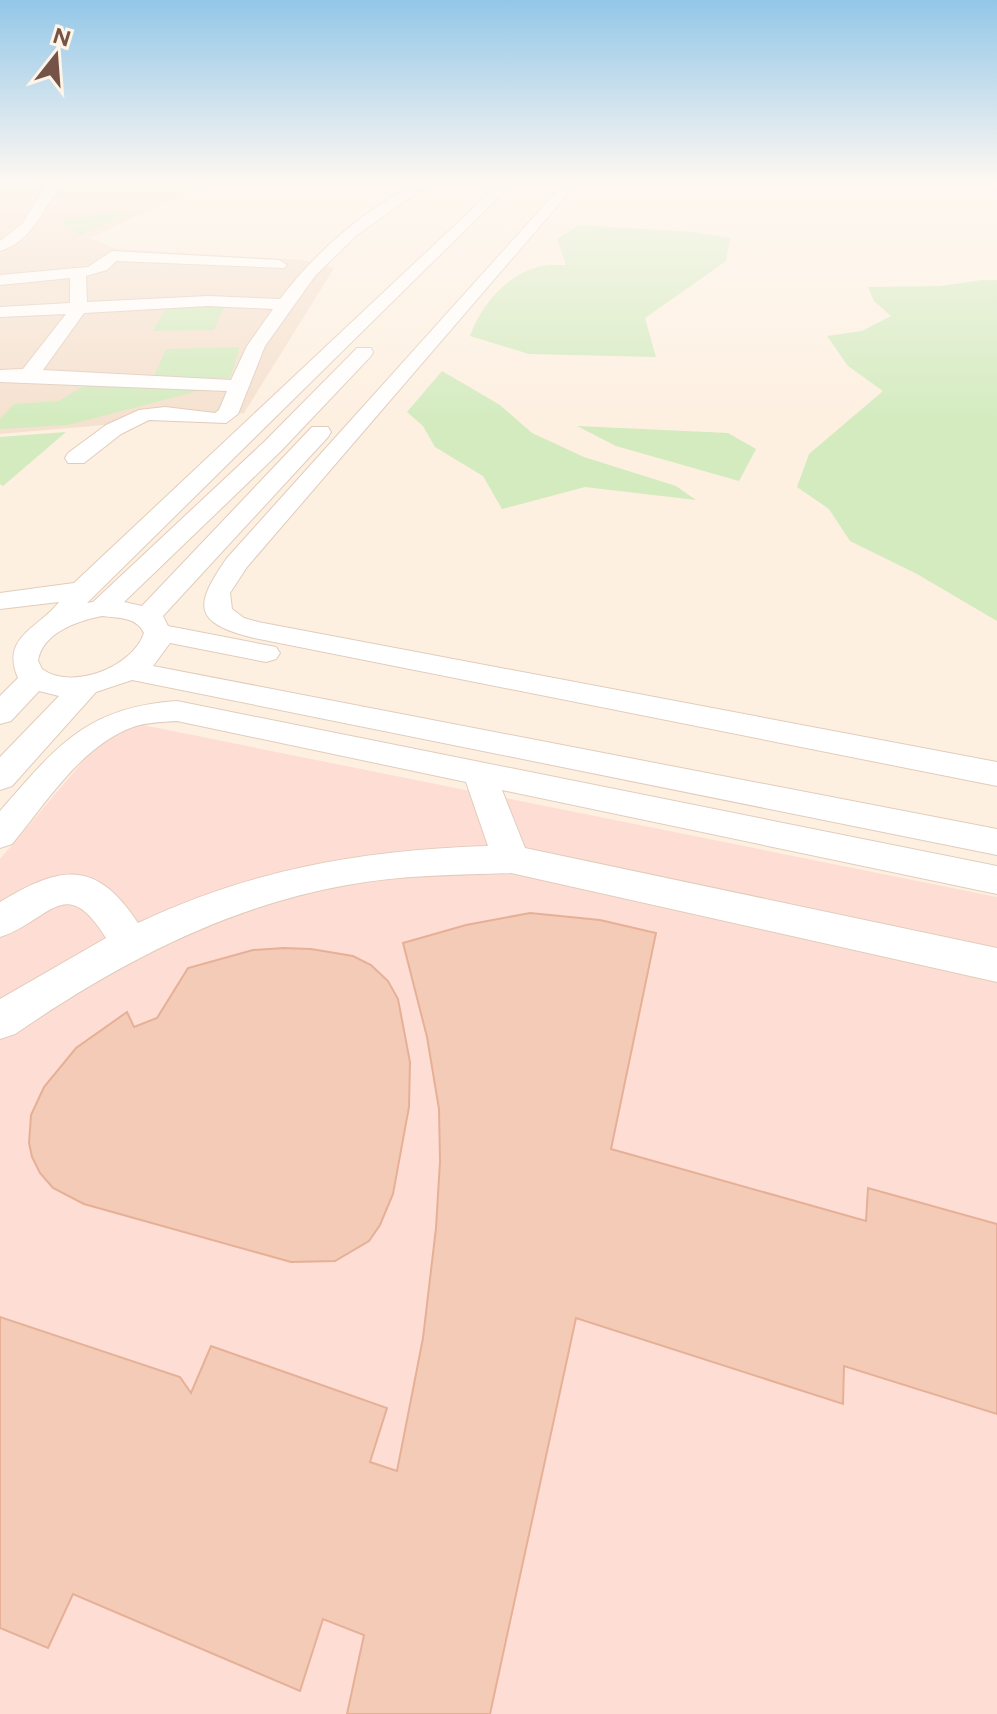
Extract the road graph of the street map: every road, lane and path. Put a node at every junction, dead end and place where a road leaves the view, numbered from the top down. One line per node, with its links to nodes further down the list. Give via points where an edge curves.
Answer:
1 (109, 262): 9 (street)
2 (223, 262): 8 (street)
3 (318, 262): 12 (street)
4 (428, 262): 22 (street)
5 (452, 262): 11 (street)
6 (478, 262): 15 (street)
7 (501, 262): 31 (street, via 236,563 217,593 218,612 254,630)
8 (279, 265)
9 (78, 273): 10 (street); 13 (street)
10 (0, 280)
11 (423, 292)
12 (287, 304): 13 (street, via 208,301); 19 (street, via 255,348)
13 (79, 308): 14 (street); 17 (street)
14 (0, 312)
15 (414, 331)
16 (380, 336): 22 (street, via 273,446)
17 (29, 375): 18 (street); 19 (street)
18 (0, 376)
19 (241, 386): 21 (street, via 228,414 219,419 144,415)
20 (339, 411): 24 (street)
21 (76, 458)
22 (92, 599): 23 (street); 24 (street); 25 (street, via 31,639)
23 (0, 601)
24 (152, 625): 27 (street, via 157,645); 33 (street)
25 (30, 665): 26 (street); 28 (street, via 63,687); 29 (street)
26 (0, 670)
27 (131, 671): 28 (street); 35 (street)
28 (85, 686): 32 (street)
29 (0, 714)
30 (479, 773): 34 (street, via 154,710 125,716 95,731); 36 (street); 37 (street)
31 (997, 774)
32 (0, 778)
33 (997, 796)
34 (0, 835)
35 (997, 842)
36 (511, 859): 39 (street, via 345,871 250,895); 40 (street)
37 (997, 880)
38 (0, 921): 39 (street, via 53,891 85,890)
39 (130, 943): 41 (street, via 63,977)
40 (997, 965)
41 (0, 1021)

